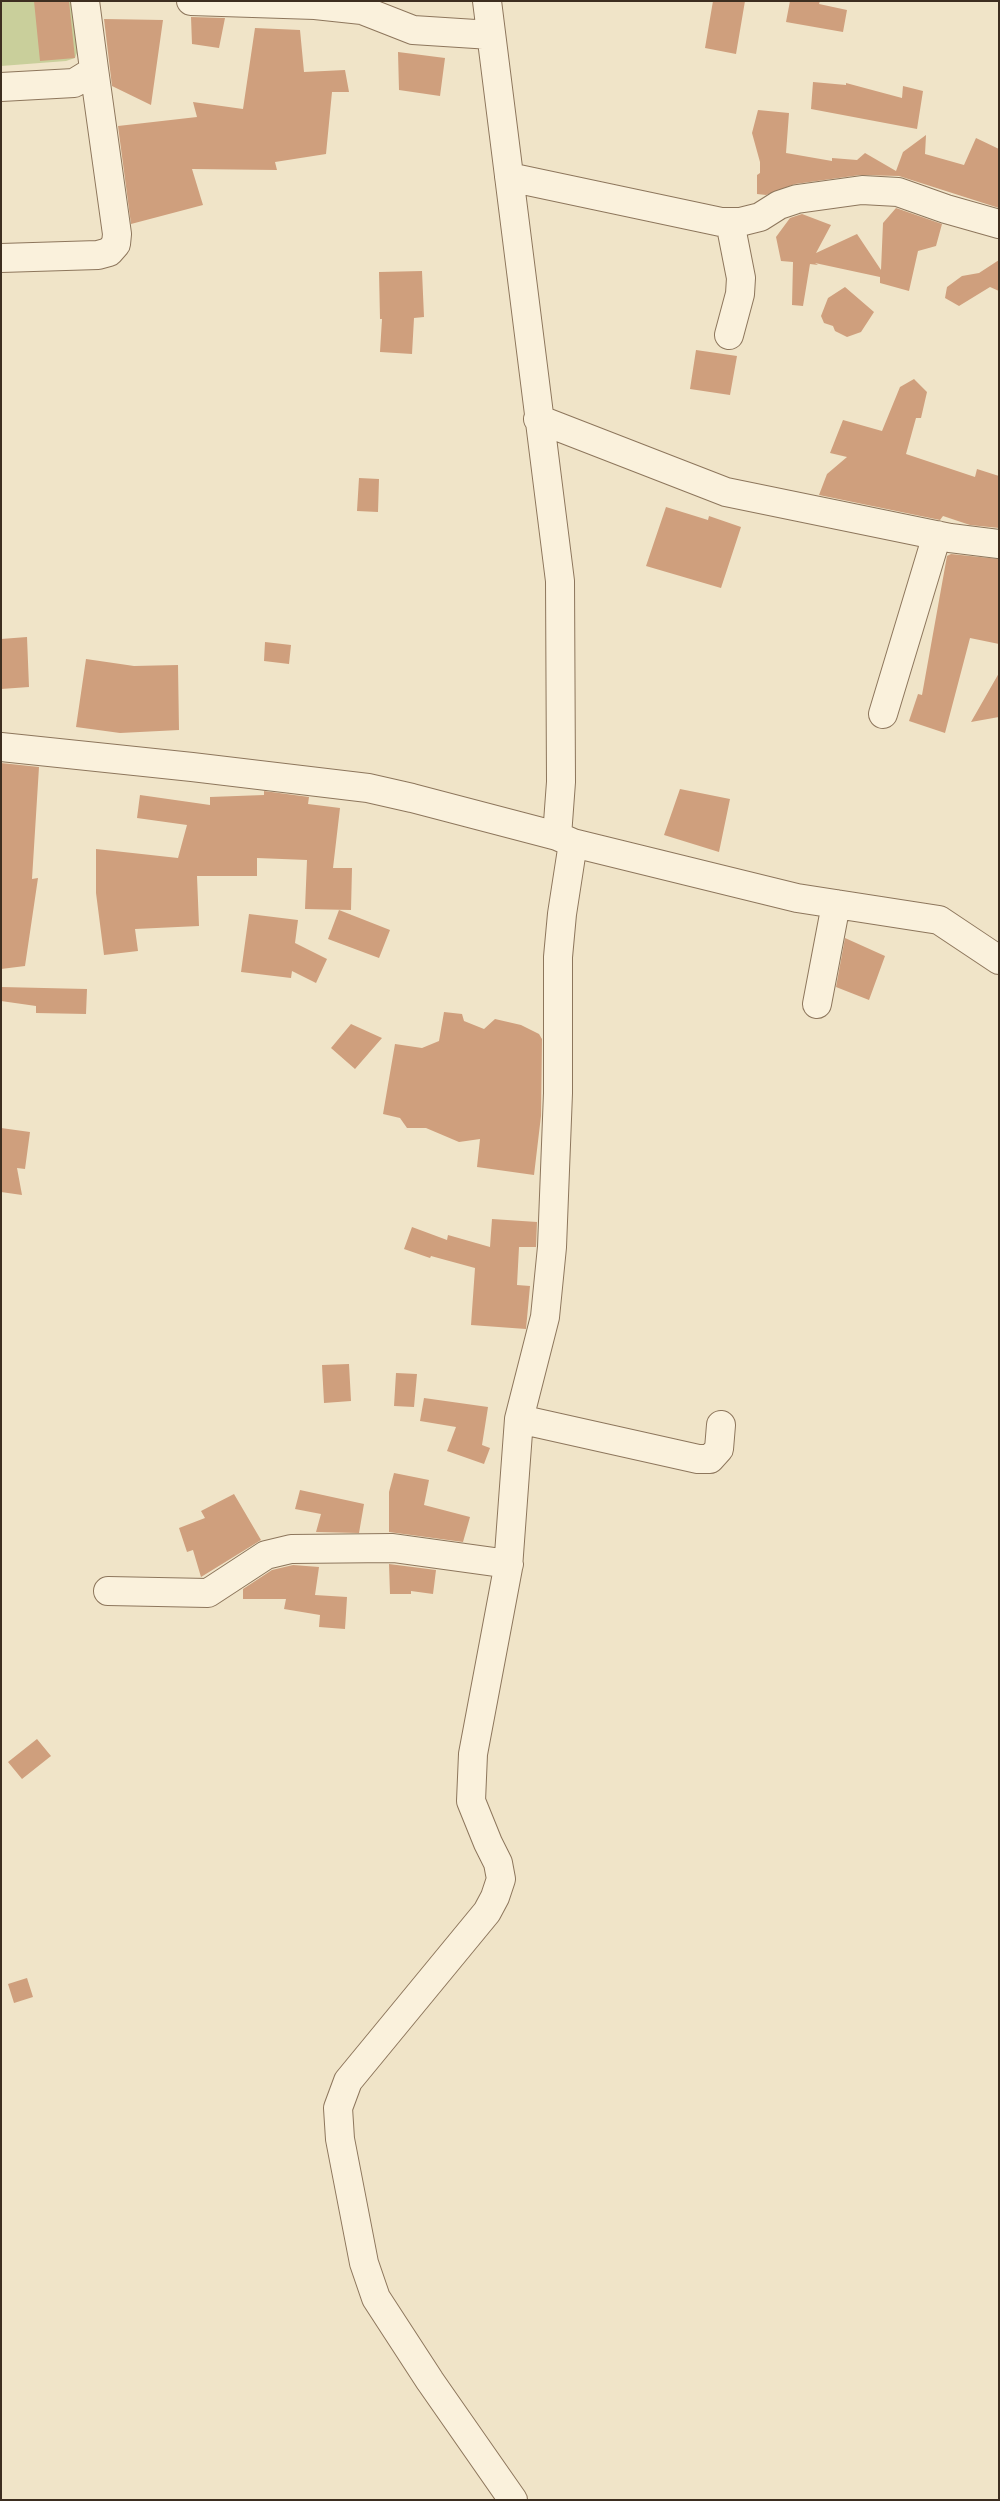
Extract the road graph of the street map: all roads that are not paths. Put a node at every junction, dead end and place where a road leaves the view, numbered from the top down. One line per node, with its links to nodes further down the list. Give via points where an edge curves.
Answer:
1 (85, 1): 5 (street)
2 (191, 1): 4 (street, via 315,5 362,10 413,30)
3 (487, 1): 4 (street)
4 (491, 35): 7 (street)
5 (94, 69): 6 (street, via 74,83); 10 (street, via 116,244 109,252 98,255)
6 (1, 87)
7 (509, 178): 8 (street, via 712,221); 12 (street)
8 (730, 222): 9 (street, via 760,217 779,205 797,200 862,190 898,192); 11 (street, via 740,286 737,311)
9 (999, 224)
10 (1, 258)
11 (729, 335)
12 (538, 419): 13 (street, via 726,492); 17 (street, via 560,581 561,782)
13 (938, 535): 14 (street); 15 (street)
14 (999, 544)
15 (883, 714)
16 (1, 747): 17 (street, via 368,788)
17 (565, 839): 18 (street, via 797,898); 21 (street, via 558,957 558,1093 551,1257 545,1317)
18 (836, 904): 19 (street, via 939,920); 20 (street)
19 (999, 960)
20 (816, 1004)
21 (519, 1419): 22 (street, via 698,1459 710,1459 719,1449); 23 (street)
22 (721, 1425)
23 (509, 1564): 24 (street, via 393,1548 291,1550 266,1555 208,1593); 25 (street, via 473,1754 471,1801 498,1863 501,1879 496,1897 348,2081 342,2094 338,2124 364,2263 376,2298)
24 (108, 1591)
25 (513, 2500)

